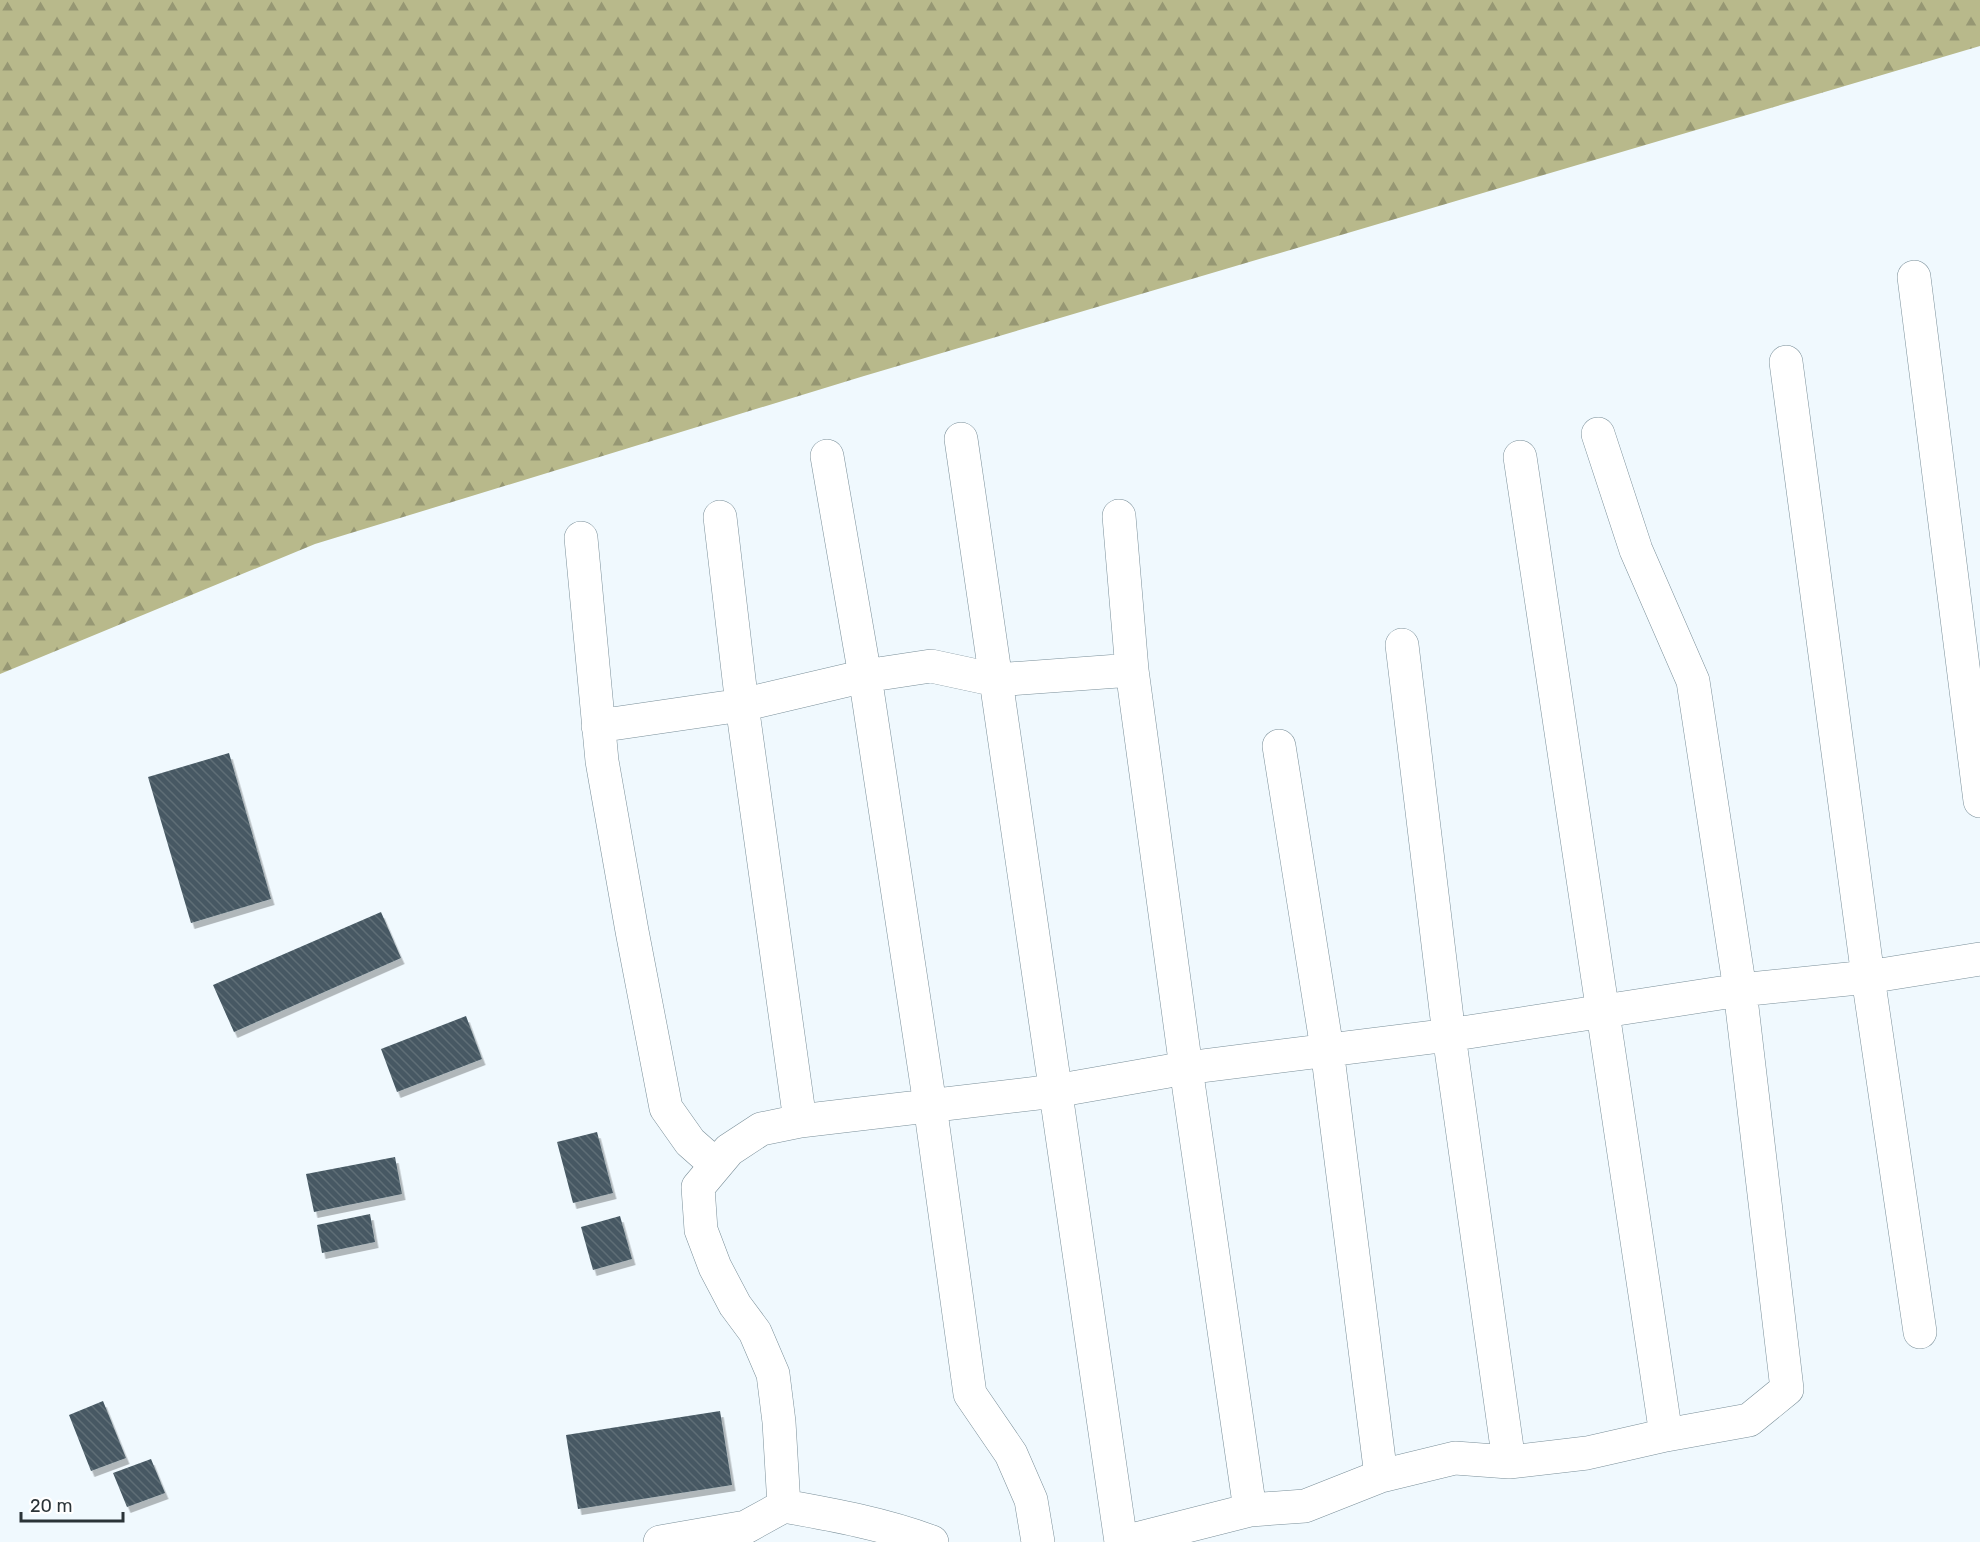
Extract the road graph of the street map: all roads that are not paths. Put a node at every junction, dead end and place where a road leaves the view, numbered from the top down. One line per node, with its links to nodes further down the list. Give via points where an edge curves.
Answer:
1 (1914, 277): 17 (street)
2 (1786, 362): 19 (street)
3 (1598, 434): 20 (street, via 1636,550 1693,681)
4 (961, 439): 13 (street)
5 (827, 456): 12 (street)
6 (1520, 457): 21 (street)
7 (1119, 516): 11 (street)
8 (720, 518): 14 (street)
9 (582, 538): 15 (street)
10 (1402, 645): 22 (street)
11 (1132, 670): 13 (street); 24 (street)
12 (865, 676): 13 (street, via 931,666); 14 (street); 26 (street)
13 (996, 680): 25 (street)
14 (742, 705): 15 (street); 27 (street)
15 (598, 726): 28 (street, via 666,1108 690,1142)
16 (1280, 746): 23 (street)
17 (1980, 801)
18 (1980, 959): 19 (street)
19 (1868, 977): 20 (street); 29 (street)
20 (1740, 990): 21 (street); 30 (street, via 1787,1389 1749,1420)
21 (1603, 1012): 22 (street); 30 (street)
22 (1449, 1035): 23 (street); 31 (street)
23 (1327, 1049): 24 (street); 32 (street)
24 (1186, 1068): 25 (street); 34 (street)
25 (1055, 1091): 26 (street); 38 (street)
26 (930, 1105): 27 (street); 37 (street, via 970,1394 1011,1454 1031,1500)
27 (800, 1121): 28 (street, via 761,1129 729,1150)
28 (716, 1165): 33 (street, via 698,1187 701,1230 715,1267 755,1332 774,1374)
29 (1920, 1332)
30 (1666, 1434): 31 (street, via 1587,1453)
31 (1509, 1462): 32 (street, via 1455,1458)
32 (1381, 1476): 34 (street, via 1305,1506)
33 (784, 1506): 35 (street, via 746,1527); 36 (street, via 900,1530)
34 (1250, 1510): 38 (street)
35 (660, 1542)
36 (932, 1542)
37 (1038, 1542)
38 (1123, 1542)

